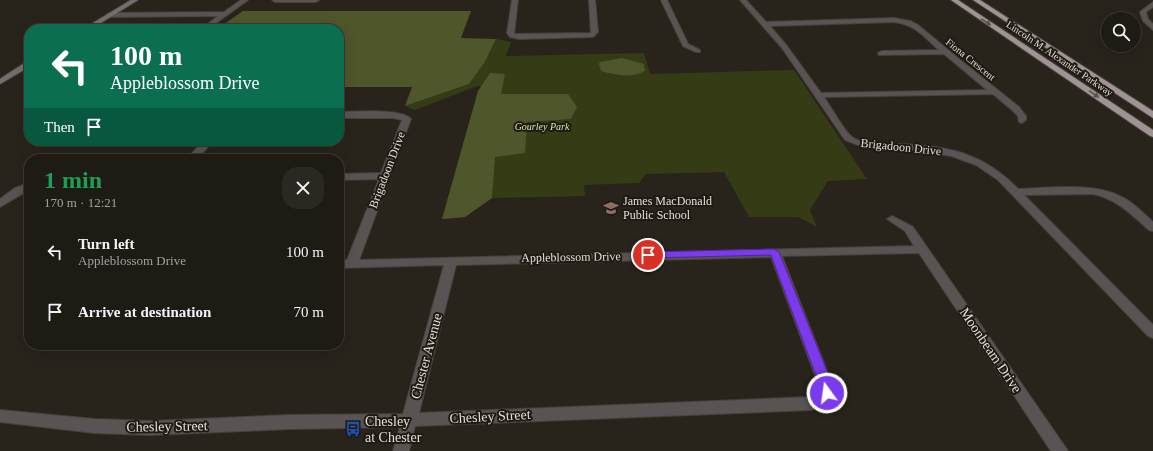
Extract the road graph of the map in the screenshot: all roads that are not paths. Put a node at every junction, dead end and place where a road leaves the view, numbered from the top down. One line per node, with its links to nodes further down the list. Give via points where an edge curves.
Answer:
1 (135, 0): 15 (main road)
2 (245, 0): 14 (street)
3 (274, 0): 4 (street)
4 (316, 0)
5 (515, 0): 6 (street, via 510,33 519,37 593,35 595,32)
6 (592, 0)
7 (664, 0): 20 (street, via 685,45)
8 (743, 0): 18 (street, Brigadoon Drive)
9 (948, 0): 13 (highway)
10 (954, 0): 13 (highway, Lincoln M. Alexander Parkway)
11 (976, 0): 28 (highway, Lincoln M. Alexander Parkway)
12 (1153, 4): 19 (street, via 1143,12 1145,19)
13 (964, 8): 30 (highway, Lincoln M. Alexander Parkway, one-way to 30)
14 (224, 14): 15 (street); 17 (street)
15 (109, 15): 16 (main road)
16 (94, 24)
17 (211, 24)
18 (764, 24): 21 (street, Fiona Crescent, via 904,20 916,26); 26 (street, Brigadoon Drive, via 785,47)
19 (1153, 28)
20 (698, 51)
21 (946, 52): 22 (street); 25 (street, Fiona Crescent)
22 (882, 53)
23 (24, 67): 24 (main road)
24 (0, 82)
25 (995, 92): 26 (street, Fiona Crescent); 29 (street, via 1019,111)
26 (817, 94): 36 (street, Brigadoon Drive, via 846,135 855,142 870,146 930,148 958,154 990,169)
27 (344, 115): 33 (street, Brigadoon Drive, via 399,115 407,119)
28 (1153, 115)
29 (1022, 120)
30 (1153, 134)
31 (204, 146): 32 (street)
32 (196, 154)
33 (385, 176): 34 (street); 43 (street, Brigadoon Drive)
34 (344, 177)
35 (24, 188): 37 (street)
36 (1015, 192): 39 (street, via 1103,192 1122,201); 44 (street, Brigadoon Drive)
37 (0, 204)
38 (892, 219): 40 (street, Moonbeam Drive, via 909,229)
39 (1153, 228)
40 (922, 248): 41 (street, Appleblossom Drive); 48 (street, Moonbeam Drive)
41 (774, 252): 42 (street, Appleblossom Drive); 46 (street, Chesley Street, via 826,386 827,393 821,401 811,404)
42 (451, 260): 43 (street, Appleblossom Drive); 46 (street, Chester Avenue)
43 (345, 264)
44 (1153, 333)
45 (0, 416): 46 (street, Chesley Street, via 135,428)
46 (409, 420): 47 (street, Chester Avenue)
47 (401, 451)
48 (1060, 451)

